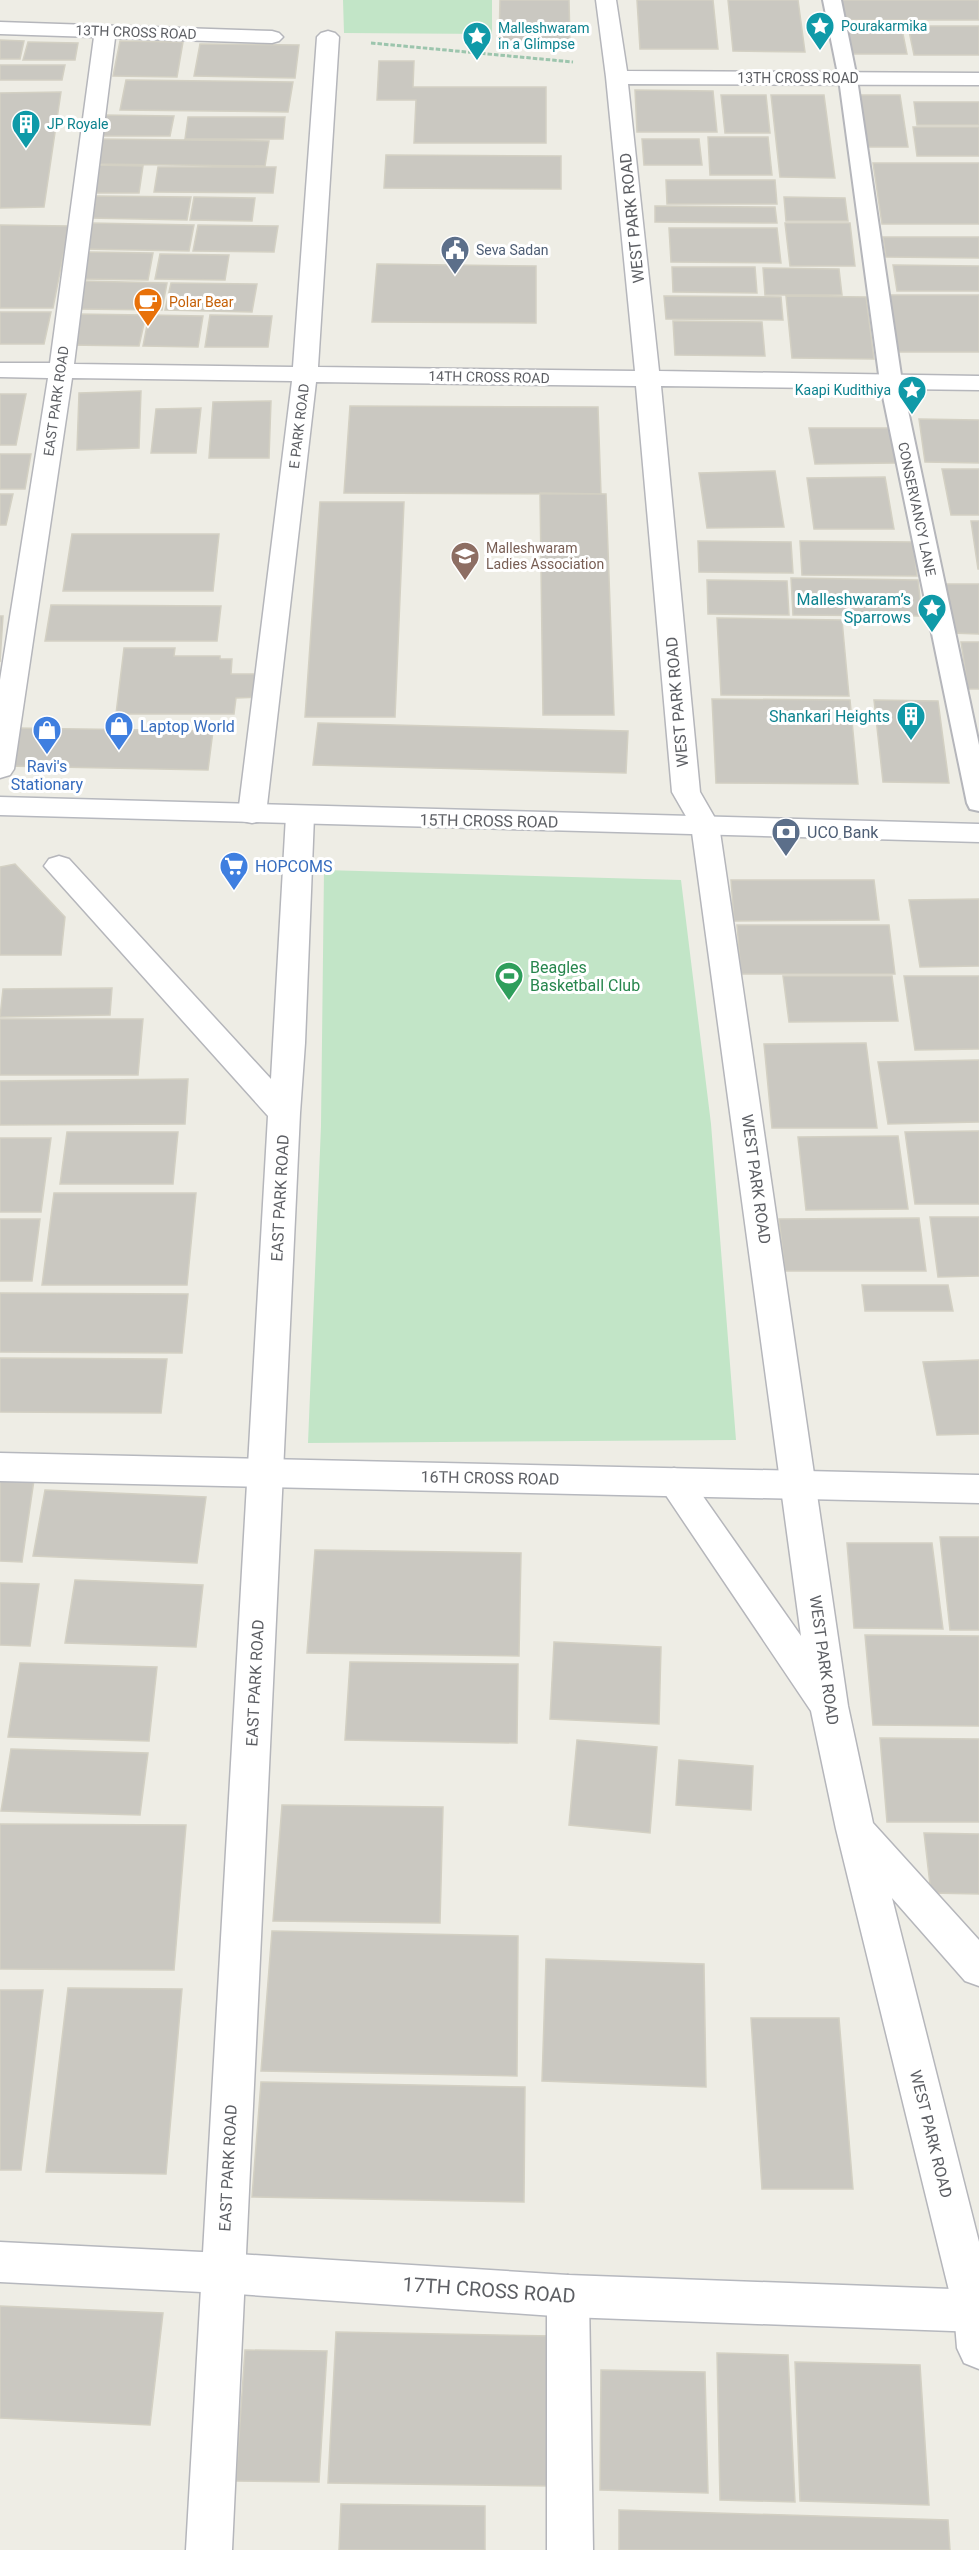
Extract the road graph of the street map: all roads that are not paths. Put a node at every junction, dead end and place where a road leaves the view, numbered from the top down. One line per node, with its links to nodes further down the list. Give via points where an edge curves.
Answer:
1 (606, 0): 7 (street, WEST PARK ROAD)
2 (832, 0): 8 (lane, CONSERVANCY LANE)
3 (0, 28): 4 (street, 13TH CROSS ROAD)
4 (105, 31): 5 (street, 13TH CROSS ROAD); 11 (street, EAST PARK ROAD)
5 (272, 37)
6 (328, 37): 12 (street, E PARK ROAD)
7 (616, 71): 8 (street, 13TH CROSS ROAD); 13 (street, WEST PARK ROAD)
8 (848, 78): 9 (street, 13TH CROSS ROAD); 14 (lane, CONSERVANCY LANE)
9 (979, 79)
10 (0, 370): 11 (street, 14TH CROSS ROAD)
11 (61, 371): 12 (street, 14TH CROSS ROAD); 16 (street, EAST PARK ROAD)
12 (305, 374): 13 (street, 14TH CROSS ROAD); 19 (street, E PARK ROAD)
13 (648, 379): 14 (street, 14TH CROSS ROAD); 21 (street, WEST PARK ROAD, via 686,792)
14 (891, 382): 15 (street, 14TH CROSS ROAD); 17 (lane, CONSERVANCY LANE)
15 (979, 383)
16 (0, 769)
17 (979, 803)
18 (0, 806): 19 (street, 15TH CROSS ROAD)
19 (252, 814): 20 (street, 15TH CROSS ROAD)
20 (300, 816): 21 (street, 15TH CROSS ROAD); 24 (street, EAST PARK ROAD)
21 (705, 825): 22 (street, 15TH CROSS ROAD); 28 (street, WEST PARK ROAD)
22 (979, 833)
23 (59, 866): 24 (street)
24 (284, 1113): 26 (street, EAST PARK ROAD)
25 (0, 1467): 26 (street, 16TH CROSS ROAD)
26 (267, 1473): 27 (street, 16TH CROSS ROAD); 34 (street, EAST PARK ROAD)
27 (674, 1482): 28 (street, 16TH CROSS ROAD); 30 (street)
28 (799, 1485): 29 (street, 16TH CROSS ROAD); 30 (street, WEST PARK ROAD)
29 (979, 1489)
30 (829, 1706): 31 (street, WEST PARK ROAD)
31 (855, 1829): 32 (street); 36 (street, WEST PARK ROAD)
32 (979, 1968)
33 (0, 2262): 34 (street, 17TH CROSS ROAD)
34 (222, 2273): 35 (street, 17TH CROSS ROAD); 37 (street, EAST PARK ROAD)
35 (568, 2296): 36 (street, 17TH CROSS ROAD); 38 (street)
36 (978, 2323)
37 (209, 2550)
38 (570, 2550)

